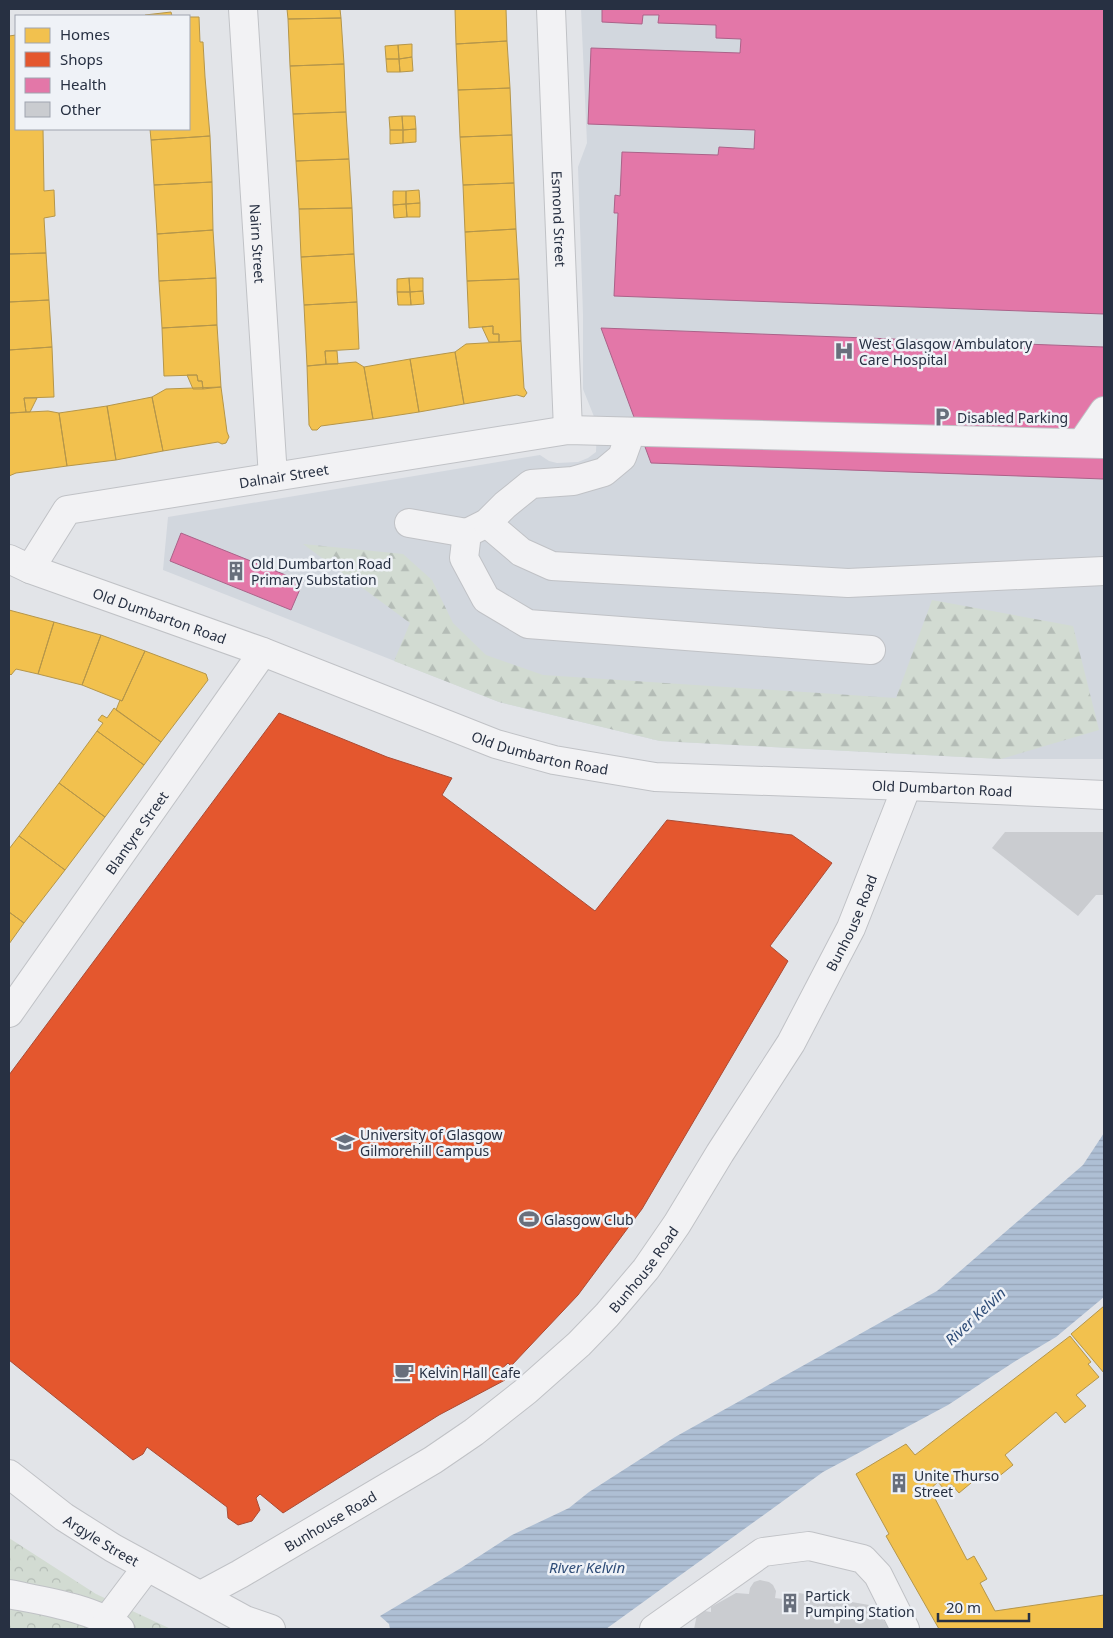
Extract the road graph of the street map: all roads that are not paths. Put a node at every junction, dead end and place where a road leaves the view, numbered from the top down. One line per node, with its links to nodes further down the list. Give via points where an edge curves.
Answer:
1 (243, 9): 7 (street, Nairn Street)
2 (551, 9): 4 (street, Esmond Street)
3 (1104, 411): 6 (street)
4 (568, 430): 5 (street, Dalnair Street); 7 (street, Dalnair Street)
5 (631, 432): 6 (street, Dalnair Street); 9 (street, via 622,457 604,472 573,481 531,484)
6 (1093, 444)
7 (273, 477): 10 (street, Dalnair Street, via 67,510)
8 (409, 522): 9 (street)
9 (477, 528): 11 (street, via 552,566 848,583); 12 (street, via 464,558 486,599 528,624)
10 (19, 564): 13 (street, Old Dumbarton Road)
11 (1104, 571)
12 (871, 650)
13 (263, 652): 14 (street, Old Dumbarton Road, via 496,744 554,760 655,777); 16 (street, Blantyre Street)
14 (907, 786): 15 (street, Old Dumbarton Road); 20 (street, Bunhouse Road, via 851,928 791,1043 677,1224 646,1269 607,1315 526,1391 467,1437)
15 (1104, 795)
16 (9, 1013)
17 (9, 1474): 18 (street, Argyle Street, via 86,1532)
18 (147, 1567): 20 (street, Argyle Street); 21 (street)
19 (9, 1594): 21 (street, via 83,1612)
20 (201, 1595): 22 (street, Argyle Street, via 245,1620)
21 (113, 1625)
22 (271, 1629)
23 (654, 1629): 24 (street, via 763,1552 809,1546 862,1559 878,1575)
24 (905, 1629)

